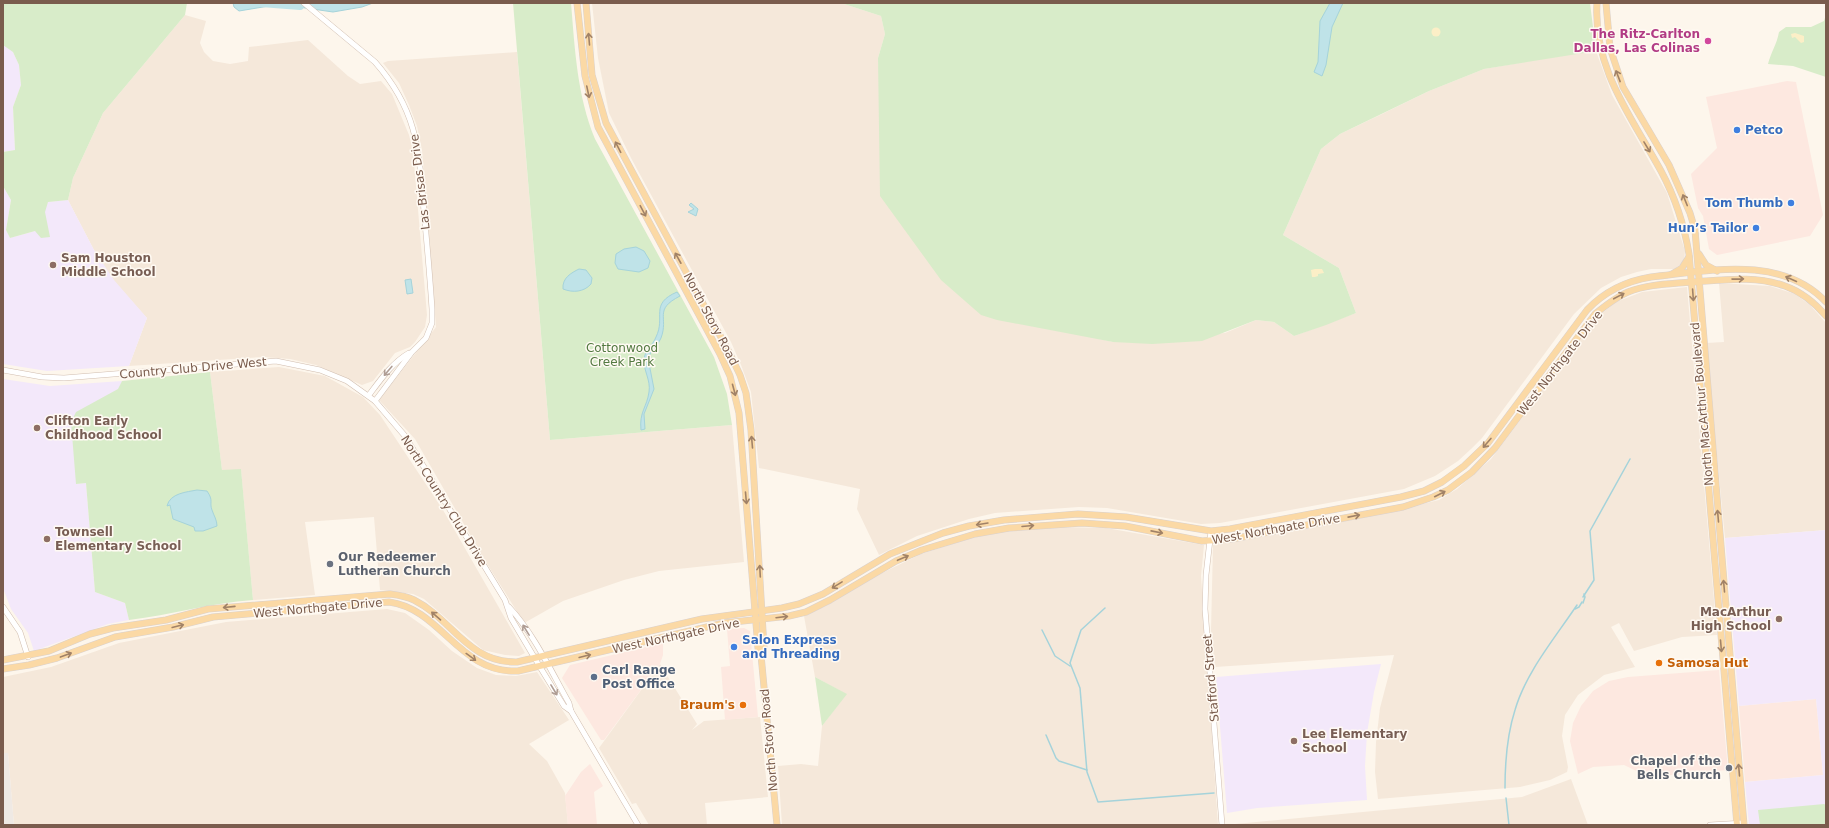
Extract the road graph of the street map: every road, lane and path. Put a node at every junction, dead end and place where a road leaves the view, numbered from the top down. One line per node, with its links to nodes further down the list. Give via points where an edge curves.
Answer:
1 (304, 3): 22 (street, Las Brisas Drive, via 384,72 404,103 416,136 432,313 430,330 426,338)
2 (577, 3): 7 (main road, North Story Road)
3 (586, 3): 6 (main road, North Story Road, one-way to 3)
4 (1597, 3): 9 (main road, North MacArthur Boulevard, one-way to 9, via 1596,17 1601,50 1611,82)
5 (1606, 3): 8 (main road, North MacArthur Boulevard, one-way to 5, via 1623,87 1610,48)
6 (592, 75): 7 (main road); 19 (main road, North Story Road, one-way to 6, via 610,133)
7 (585, 76): 20 (main road, North Story Road, one-way to 20, via 592,109 601,134)
8 (1675, 178): 9 (main road); 10 (main road, North MacArthur Boulevard, one-way to 8, via 1690,213)
9 (1667, 184): 11 (main road, North MacArthur Boulevard, via 1683,220)
10 (1697, 249): 12 (main road, via 1706,265); 13 (main road, North MacArthur Boulevard)
11 (1689, 254): 13 (main road, North MacArthur Boulevard); 14 (main road, via 1682,268)
12 (1717, 271): 13 (main road, West Northgate Drive); 16 (main road, West Northgate Drive, one-way to 12, via 1806,286 1767,271)
13 (1695, 273): 14 (main road, West Northgate Drive); 15 (main road, North MacArthur Boulevard)
14 (1668, 276): 26 (main road, West Northgate Drive, one-way to 26, via 1632,281 1608,292 1595,302 1575,325 1488,443 1464,466 1442,482 1424,491 1393,499)
15 (1695, 282): 17 (main road, West Northgate Drive, one-way to 17, via 1752,279 1767,281 1786,286); 21 (main road, North MacArthur Boulevard); 27 (main road, West Northgate Drive, one-way to 15, via 1232,539 1403,507 1448,490 1472,472 1495,448 1600,310 1616,298 1640,288)
16 (1825, 300): 17 (street)
17 (1817, 305): 18 (main road, West Northgate Drive)
18 (1825, 312)
19 (712, 319): 20 (main road); 32 (main road, North Story Road, one-way to 19, via 753,454 746,393 740,375)
20 (704, 324): 33 (main road, North Story Road, one-way to 33, via 730,376 739,413)
21 (1700, 340): 44 (main road, North MacArthur Boulevard, one-way to 21); 45 (main road, North MacArthur Boulevard, one-way to 45)
22 (412, 352): 24 (street, Las Brisas Drive, one-way to 24, via 389,369); 25 (street, Las Brisas Drive)
23 (3, 370): 24 (street, Country Club Drive West, via 64,378 276,361 326,372 347,381)
24 (369, 396): 25 (street, Country Club Drive West)
25 (375, 401): 30 (street, North Country Club Drive, via 405,436)
26 (1211, 531): 27 (street, Stafford Street); 32 (main road, West Northgate Drive, one-way to 32, via 1126,517 1078,514 1004,520 969,526 943,533 890,554 822,594 799,604)
27 (1209, 541): 34 (main road, West Northgate Drive, one-way to 27, via 806,612 896,561 922,550 975,534 1009,528 1102,523); 55 (street, Stafford Street, via 1205,609)
28 (370, 595): 29 (main road); 37 (main road, West Northgate Drive, one-way to 37, via 208,609 166,620 113,628); 39 (main road, West Northgate Drive, one-way to 28, via 512,662 490,658 468,645 425,606 390,594)
29 (371, 603): 42 (main road, West Northgate Drive, one-way to 42, via 397,603 415,610 472,658 489,668 512,671); 43 (main road, West Northgate Drive, one-way to 29, via 49,660 115,636 170,628 213,617)
30 (507, 605): 38 (street, North Country Club Drive, one-way to 30); 39 (street, North Country Club Drive, via 511,618)
31 (3, 606): 37 (street, via 20,632)
32 (762, 610): 33 (main road, West Northgate Drive); 34 (main road, North Story Road)
33 (755, 611): 34 (main road, North Story Road); 35 (main road, West Northgate Drive)
34 (759, 620): 36 (main road, West Northgate Drive, via 724,623); 54 (main road, North Story Road, via 758,648 761,655)
35 (650, 632): 36 (main road); 38 (main road, West Northgate Drive)
36 (652, 640): 41 (main road, West Northgate Drive, one-way to 36)
37 (28, 657): 40 (main road, West Northgate Drive)
38 (542, 657): 39 (main road, West Northgate Drive); 41 (street, North Country Club Drive)
39 (535, 659): 42 (street, North Country Club Drive)
40 (3, 660)
41 (547, 665): 42 (main road, West Northgate Drive); 46 (street, North Country Club Drive, via 570,703)
42 (540, 667): 46 (street, North Country Club Drive, one-way to 46, via 564,706)
43 (3, 669)
44 (1734, 700): 45 (main road); 47 (main road, North MacArthur Boulevard)
45 (1726, 701): 48 (main road, North MacArthur Boulevard)
46 (571, 711): 53 (street, North Country Club Drive)
47 (1737, 736): 48 (main road); 49 (main road, North MacArthur Boulevard, one-way to 47)
48 (1729, 737): 50 (main road, North MacArthur Boulevard)
49 (1742, 796): 50 (main road); 52 (main road, North MacArthur Boulevard)
50 (1734, 797): 51 (main road, North MacArthur Boulevard)
51 (1737, 824): 52 (street); 56 (street)
52 (1744, 824)
53 (638, 825)
54 (777, 825)
55 (1222, 825)
56 (1710, 825)

